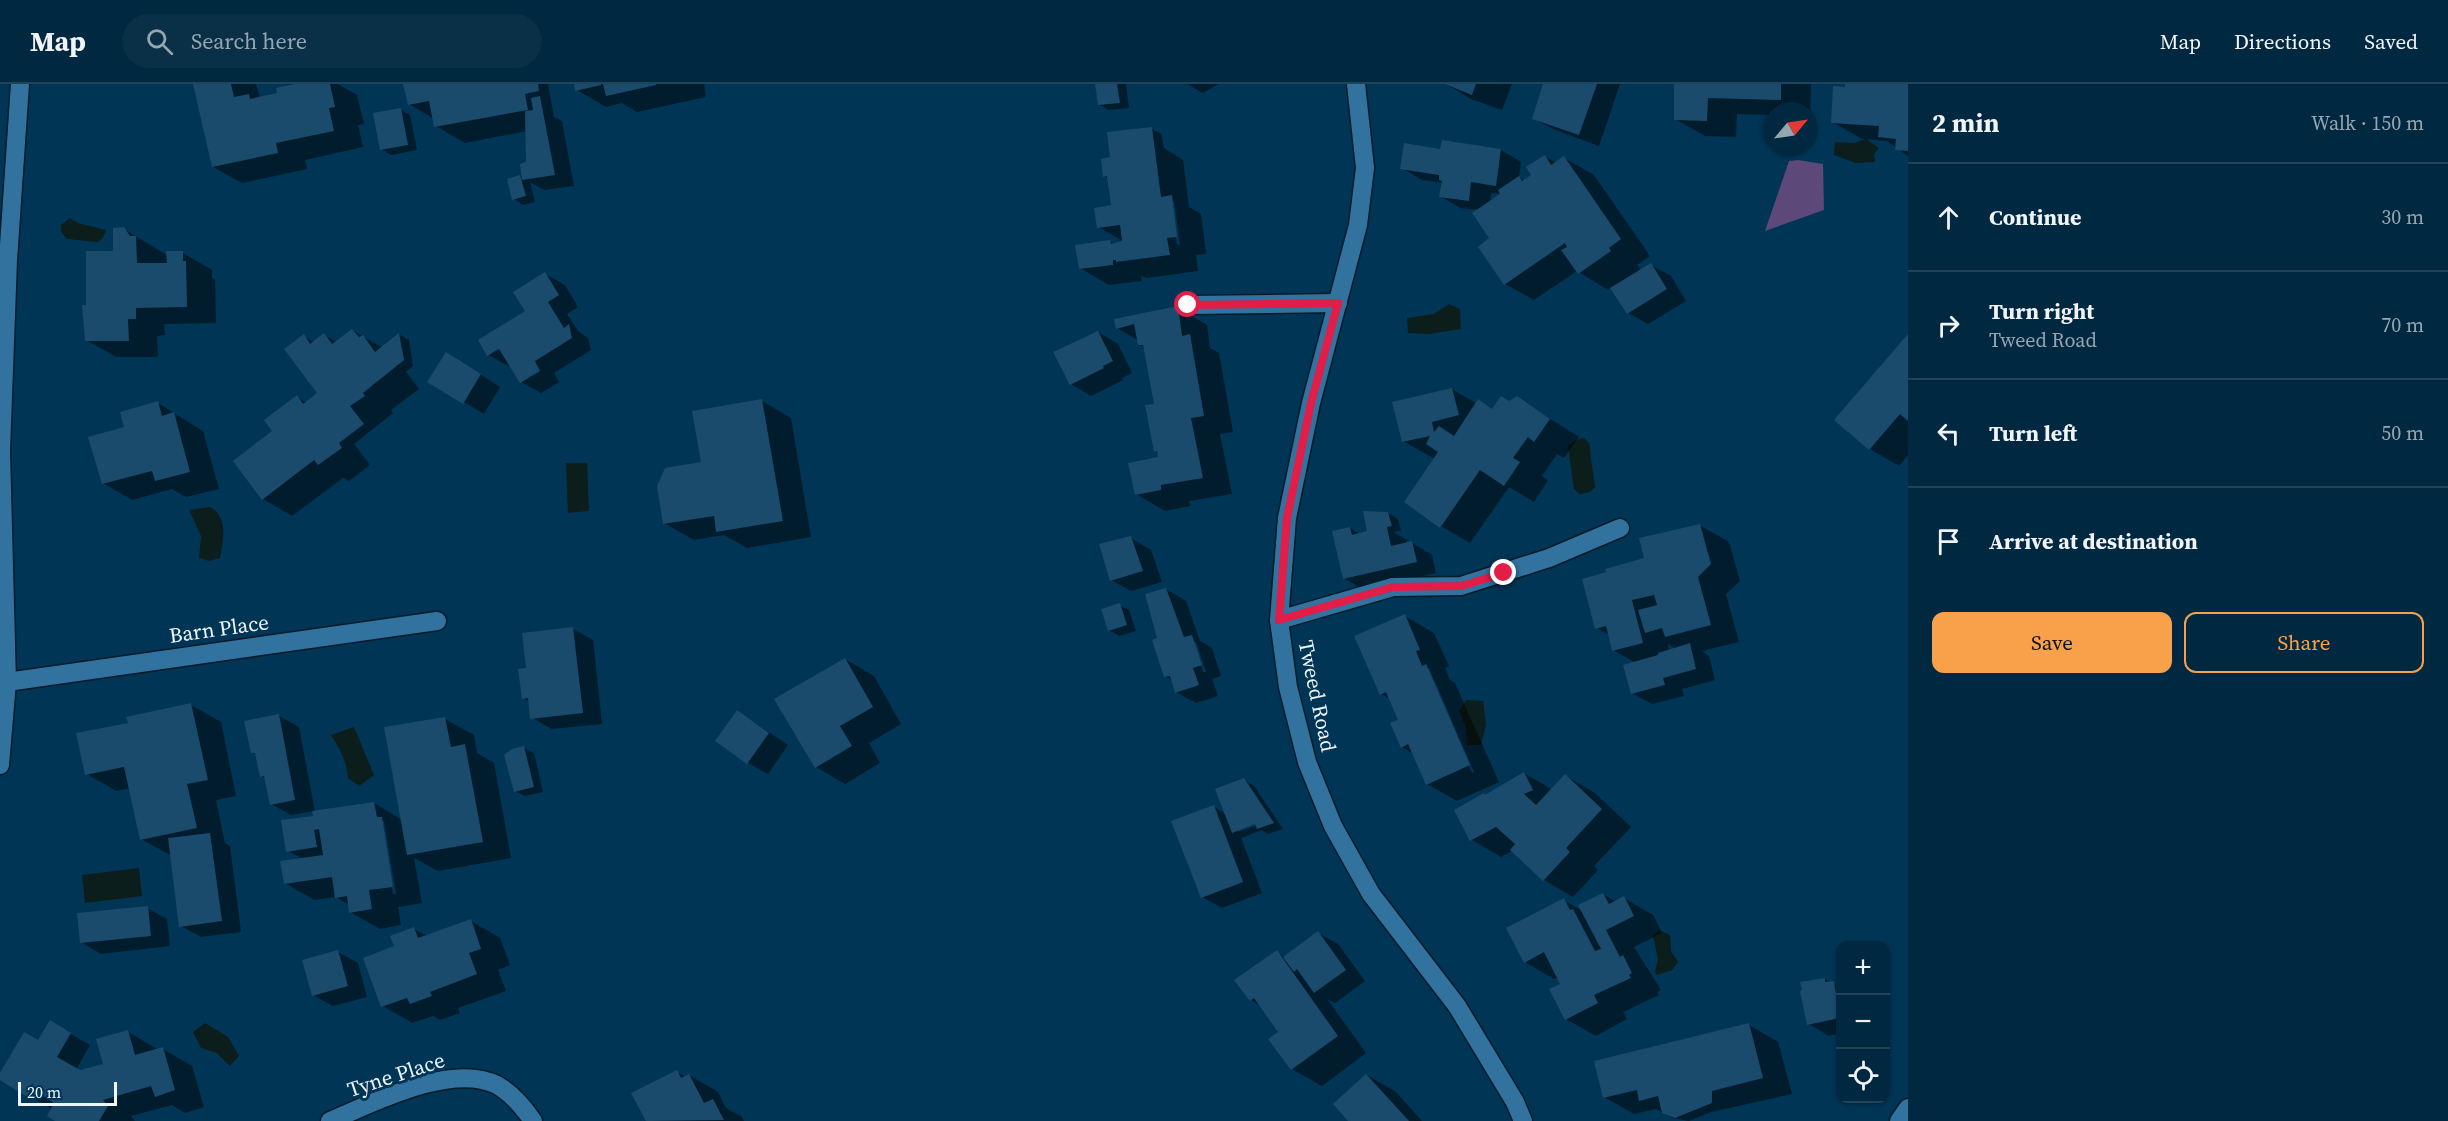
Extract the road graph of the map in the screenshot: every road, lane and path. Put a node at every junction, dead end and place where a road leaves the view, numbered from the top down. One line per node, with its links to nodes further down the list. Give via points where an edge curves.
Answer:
1 (20, 84): 5 (street)
2 (1356, 84): 3 (street, Tweed Road, via 1365,168 1358,225)
3 (1338, 303): 4 (street); 7 (street, Tweed Road, via 1311,403 1287,518)
4 (1188, 305)
5 (1, 451): 9 (street)
6 (1620, 528): 7 (street, via 1549,558 1461,586 1393,587)
7 (1279, 620): 14 (street, Tweed Road, via 1288,687 1307,762 1333,826 1371,894 1456,1006)
8 (437, 621): 9 (street, Barn Place)
9 (7, 682): 10 (street)
10 (0, 765)
11 (1908, 1108): 15 (street)
12 (330, 1121): 13 (street, Tyne Place, via 434,1082 463,1077 497,1085)
13 (533, 1121)
14 (1523, 1121)
15 (1899, 1121)

